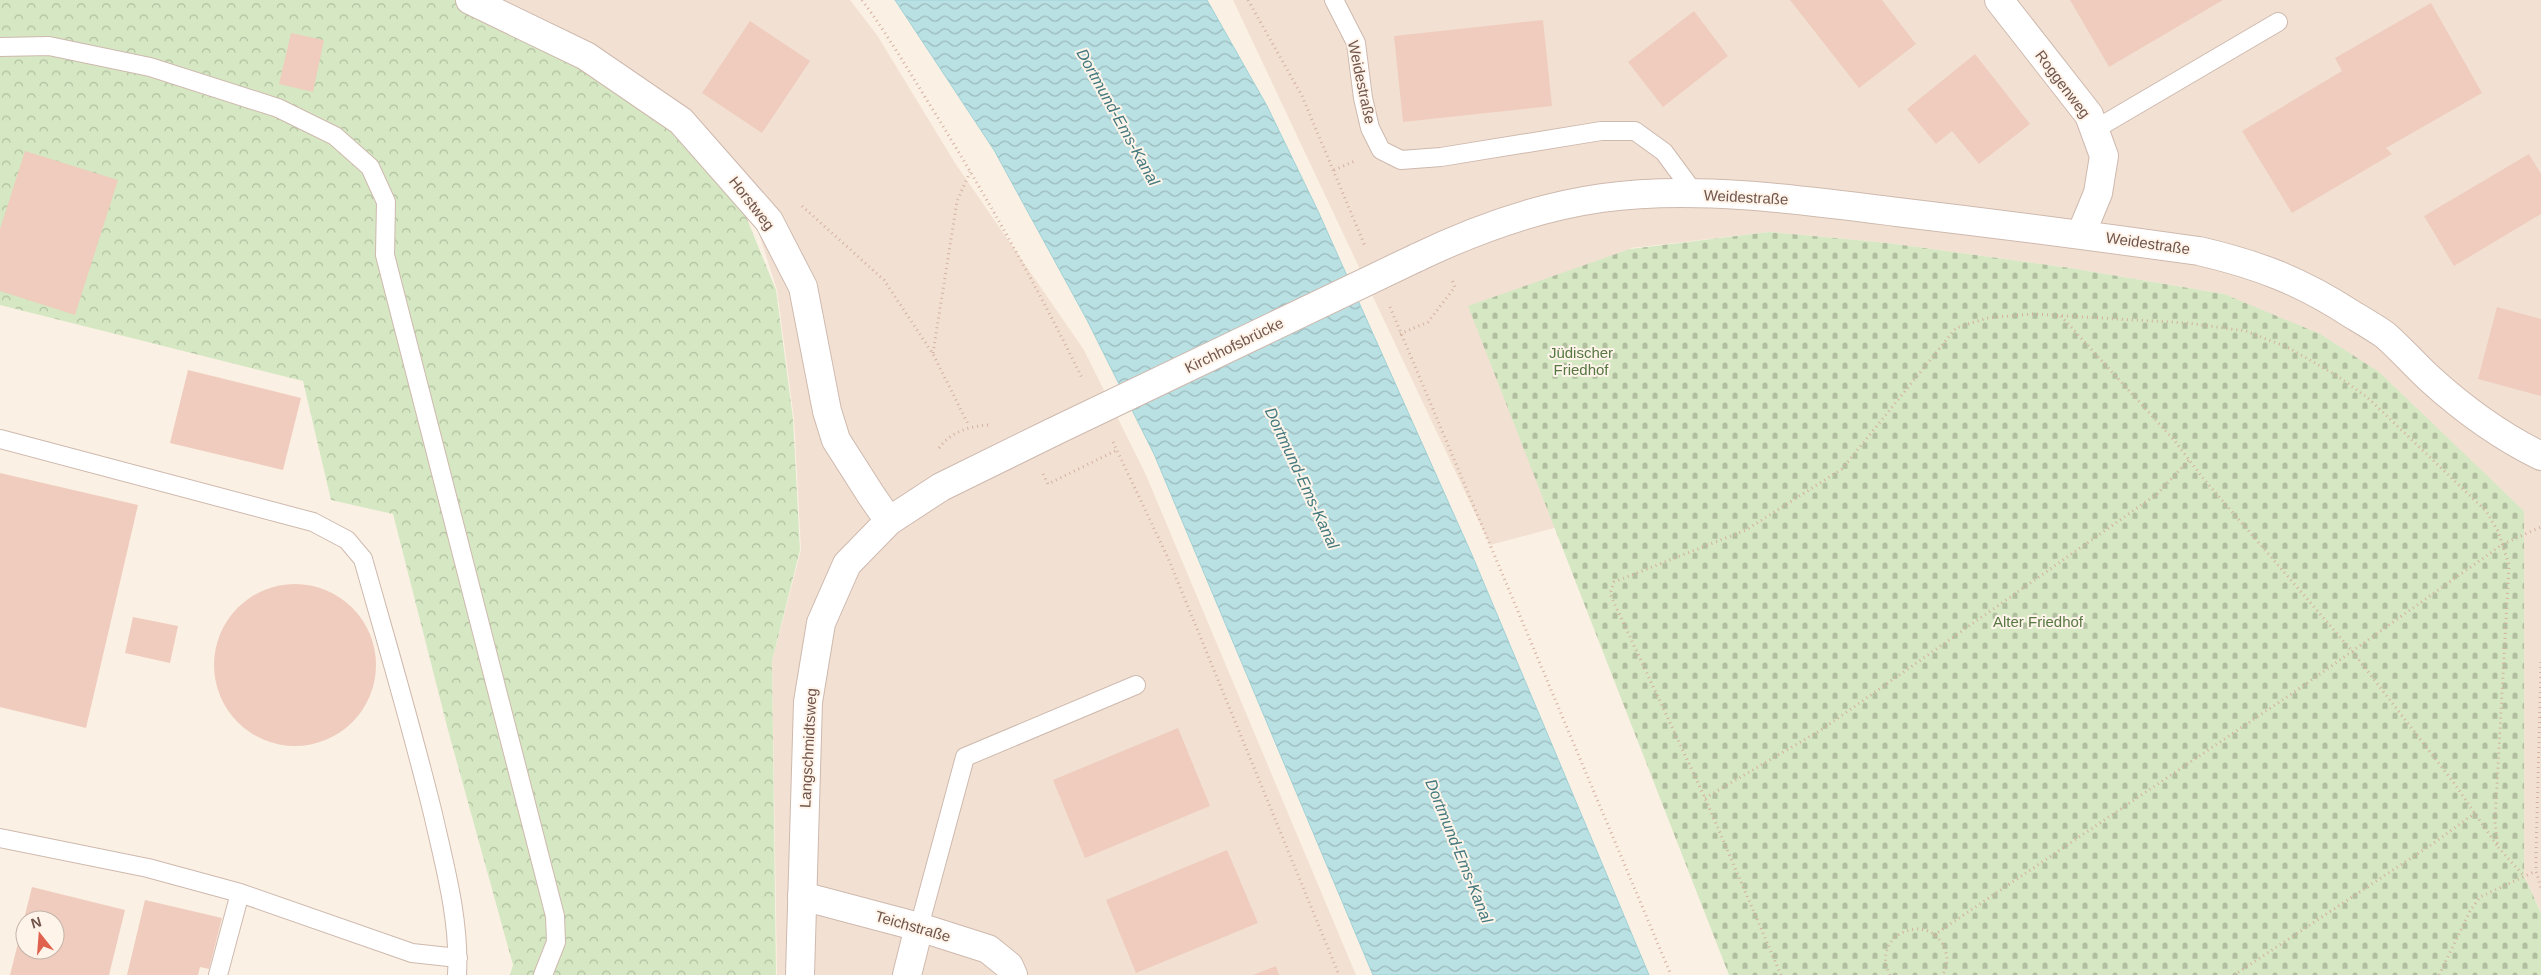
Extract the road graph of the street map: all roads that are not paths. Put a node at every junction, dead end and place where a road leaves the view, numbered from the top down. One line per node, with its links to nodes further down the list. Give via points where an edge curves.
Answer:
1 (470, 0): 13 (street, Horstweg, via 586,56 681,121 769,220 803,287 827,411 836,440 870,495)
2 (1334, 0): 7 (lane, Weidestraße, via 1356,43 1370,128 1381,150 1400,160 1441,157 1601,130 1635,131 1664,152)
3 (1998, 0): 6 (street, Roggenweg, via 2089,115)
4 (2278, 22): 6 (lane)
5 (0, 47): 21 (lane, via 49,46 159,70 278,108 335,136 370,167 386,202 385,255 555,916 556,942)
6 (2094, 130): 8 (street, Roggenweg, via 2104,156 2098,192)
7 (1695, 194): 8 (street, Weidestraße, via 1792,198); 9 (street, Weidestraße, via 1603,198 1553,207 1505,222)
8 (2081, 234): 12 (street, Weidestraße, via 2199,250 2250,263 2295,280 2384,335 2465,408 2512,442)
9 (1416, 258): 10 (street, Kirchhofsbrücke, bridge)
10 (1052, 432): 13 (street, Langschmidtsweg, via 941,487)
11 (0, 439): 19 (lane, via 313,522 347,540 363,558 418,752 445,866 455,923)
12 (2541, 456)
13 (890, 520): 17 (street, Langschmidtsweg, via 847,564 821,623 808,702)
14 (1136, 685): 18 (lane, via 965,757)
15 (0, 838): 16 (lane, via 148,868)
16 (240, 893): 19 (lane); 20 (lane)
17 (802, 896): 18 (street, Teichstraße); 22 (street, Langschmidtsweg)
18 (919, 926): 23 (street); 24 (street, Teichstraße, via 988,949 1009,966)
19 (457, 966)
20 (218, 975)
21 (543, 975)
22 (800, 975)
23 (907, 975)
24 (1013, 975)

